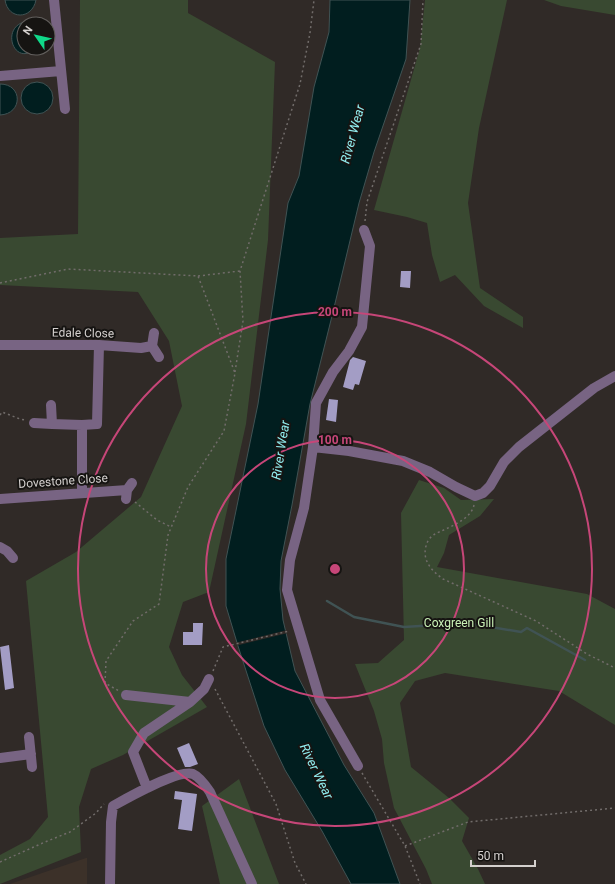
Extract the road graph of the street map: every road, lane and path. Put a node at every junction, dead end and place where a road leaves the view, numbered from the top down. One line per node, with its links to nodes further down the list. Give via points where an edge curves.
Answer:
1 (54, 0): 4 (street)
2 (314, 0): 8 (path, via 300,84)
3 (423, 0): 7 (path, via 421,44 367,202)
4 (61, 71): 5 (street); 6 (street)
5 (0, 76)
6 (65, 109)
7 (364, 230): 23 (street, via 370,246 362,326 350,351 333,372 316,403)
8 (240, 271): 9 (path); 16 (path, via 244,321)
9 (198, 276): 10 (path, via 68,270); 16 (path)
10 (0, 283)
11 (154, 333): 14 (street)
12 (0, 345): 13 (street, Edale Close)
13 (99, 345): 14 (street, Edale Close, via 141,348); 22 (street, via 97,424)
14 (152, 346): 15 (street)
15 (158, 357)
16 (235, 373): 28 (path, via 224,431 188,486)
17 (615, 376): 26 (street, via 594,388 519,447 504,462 490,486)
18 (51, 405): 21 (street)
19 (0, 415): 20 (path, via 2,412)
20 (34, 423): 21 (street)
21 (52, 424): 22 (street)
22 (82, 425): 25 (street)
23 (313, 447): 26 (street, via 403,461); 39 (street, via 304,508 290,560 287,590 320,700)
24 (128, 491): 25 (street, Dovestone Close); 28 (path, via 133,500 157,520)
25 (82, 493): 27 (street, Dovestone Close)
26 (475, 496): 32 (path, via 471,512 452,527 434,535 427,543 424,553 426,562 443,579 536,621 587,654)
27 (0, 499)
28 (171, 526): 34 (path, via 159,604 133,621 106,661 105,683)
29 (0, 547): 30 (street)
30 (13, 558)
31 (294, 630): 33 (path, via 223,647)
32 (615, 668)
33 (209, 679): 35 (street, via 204,689); 48 (path, via 276,804 295,863)
34 (126, 695): 35 (street)
35 (190, 702): 41 (street, via 144,733 133,752)
36 (29, 737): 37 (street)
37 (31, 754): 38 (street); 40 (street)
38 (0, 758)
39 (358, 766): 44 (path)
40 (32, 767)
41 (147, 788): 42 (street); 47 (street, via 182,774 193,774 204,782)
42 (113, 806): 45 (path, via 106,801 96,813 70,832); 46 (street)
43 (615, 808): 44 (path, via 468,822)
44 (405, 846): 49 (path)
45 (0, 862)
46 (110, 884)
47 (252, 884)
48 (306, 884)
49 (420, 884)

